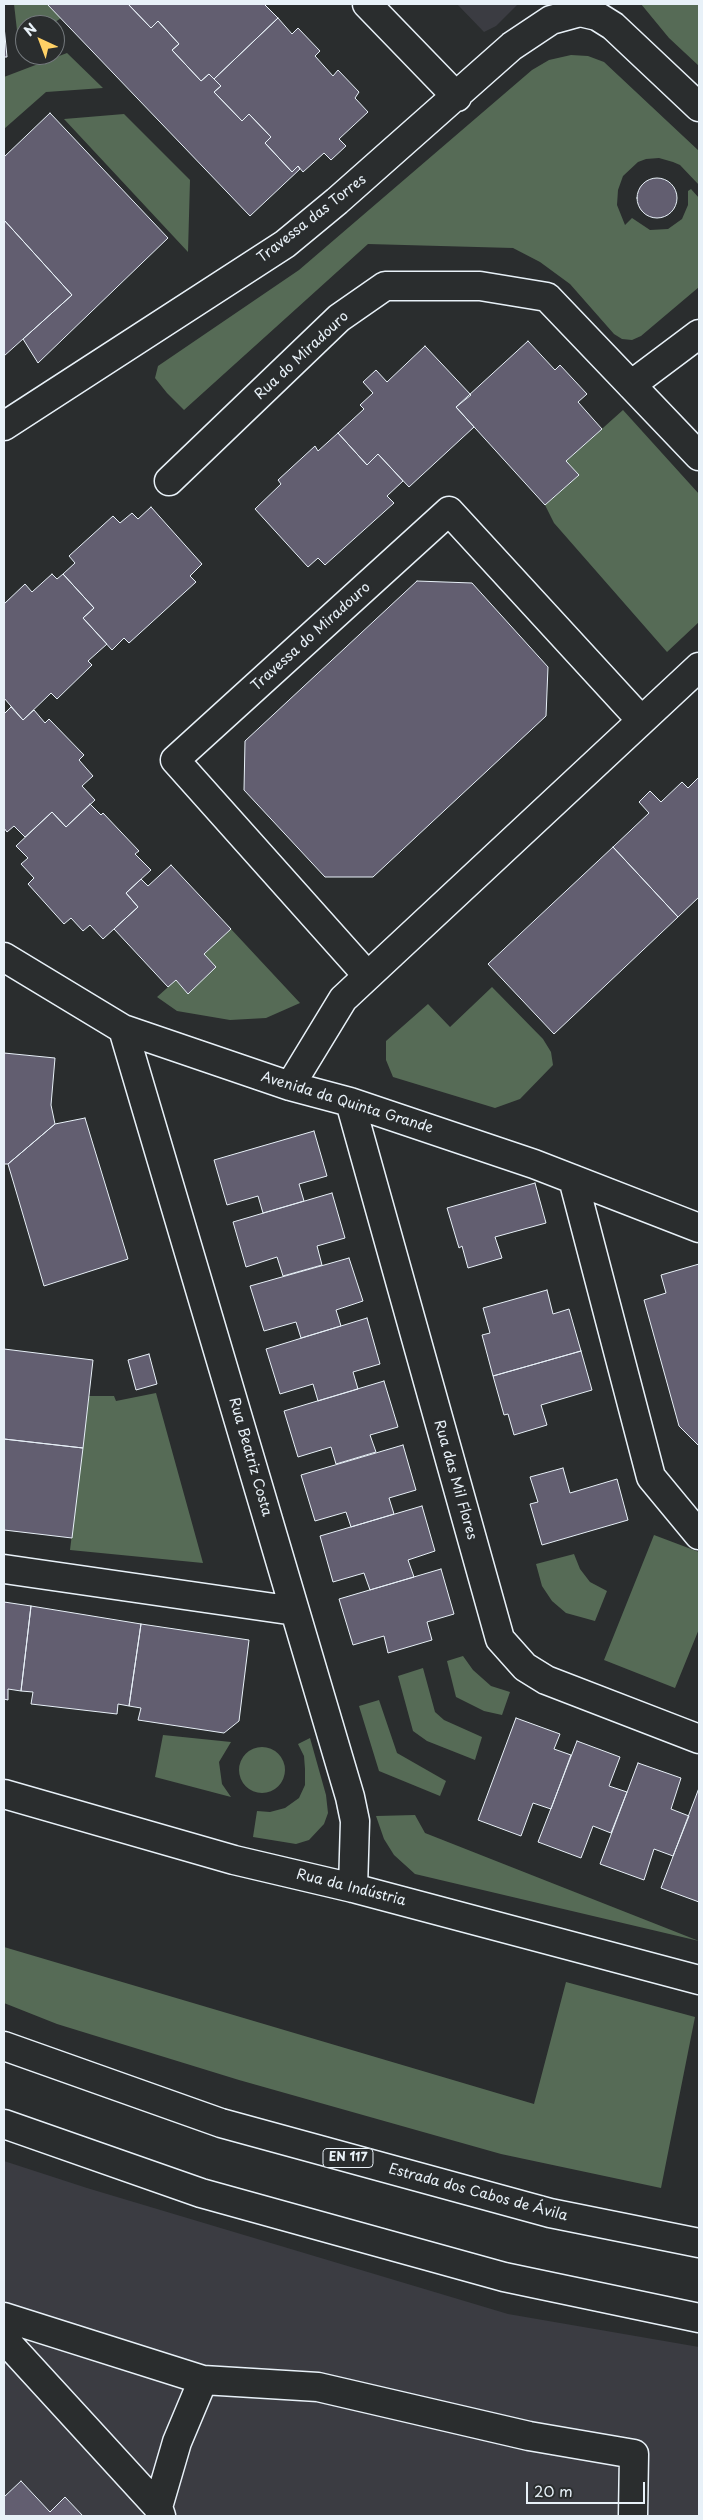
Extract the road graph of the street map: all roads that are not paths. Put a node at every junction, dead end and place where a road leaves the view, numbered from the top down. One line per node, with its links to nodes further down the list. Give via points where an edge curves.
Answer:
1 (367, 4): 3 (main road)
2 (580, 8): 3 (main road, Travessa das Torres, via 533,30); 4 (main road, via 613,26)
3 (457, 97): 7 (main road, Travessa das Torres, via 285,244)
4 (699, 107)
5 (699, 334): 6 (main road)
6 (631, 385): 8 (main road, Rua do Miradouro); 9 (main road, Rua do Miradouro, via 547,297 480,286 385,286 339,318)
7 (4, 426)
8 (699, 456)
9 (169, 482)
10 (699, 667): 11 (main road)
11 (641, 720): 13 (main road); 13 (main road, Travessa do Miradouro, via 449,511 175,760)
12 (4, 957): 14 (main road, Avenida da Quinta Grande)
13 (367, 975): 15 (main road, via 343,999)
14 (124, 1029): 15 (main road, Avenida da Quinta Grande); 21 (main road, Rua Beatriz Costa)
15 (290, 1086): 16 (main road, Avenida da Quinta Grande)
16 (350, 1102): 17 (main road, Avenida da Quinta Grande); 22 (main road, Rua das Mil Flores, via 500,1639 525,1667 546,1680)
17 (573, 1179): 18 (main road, Avenida da Quinta Grande); 19 (main road, via 651,1477)
18 (699, 1228)
19 (699, 1535)
20 (4, 1569): 21 (main road)
21 (295, 1611): 24 (main road, Rua Beatriz Costa, via 350,1797 355,1821)
22 (699, 1739)
23 (4, 1794): 24 (main road, Rua da Indústria, via 234,1860)
24 (353, 1888): 25 (main road, Rua da Indústria)
25 (699, 1980)
26 (4, 2046): 28 (main road, Estrada dos Cabos de Ávila / EN 117, via 222,2123 550,2213)
27 (4, 2124): 30 (main road, via 201,2192 475,2269)
28 (699, 2243)
29 (4, 2317): 32 (main road)
30 (699, 2318)
31 (4, 2339): 33 (main road)
32 (203, 2380): 33 (main road, via 177,2442); 34 (main road, via 318,2387 529,2436 634,2454)
33 (160, 2512)
34 (633, 2516)

